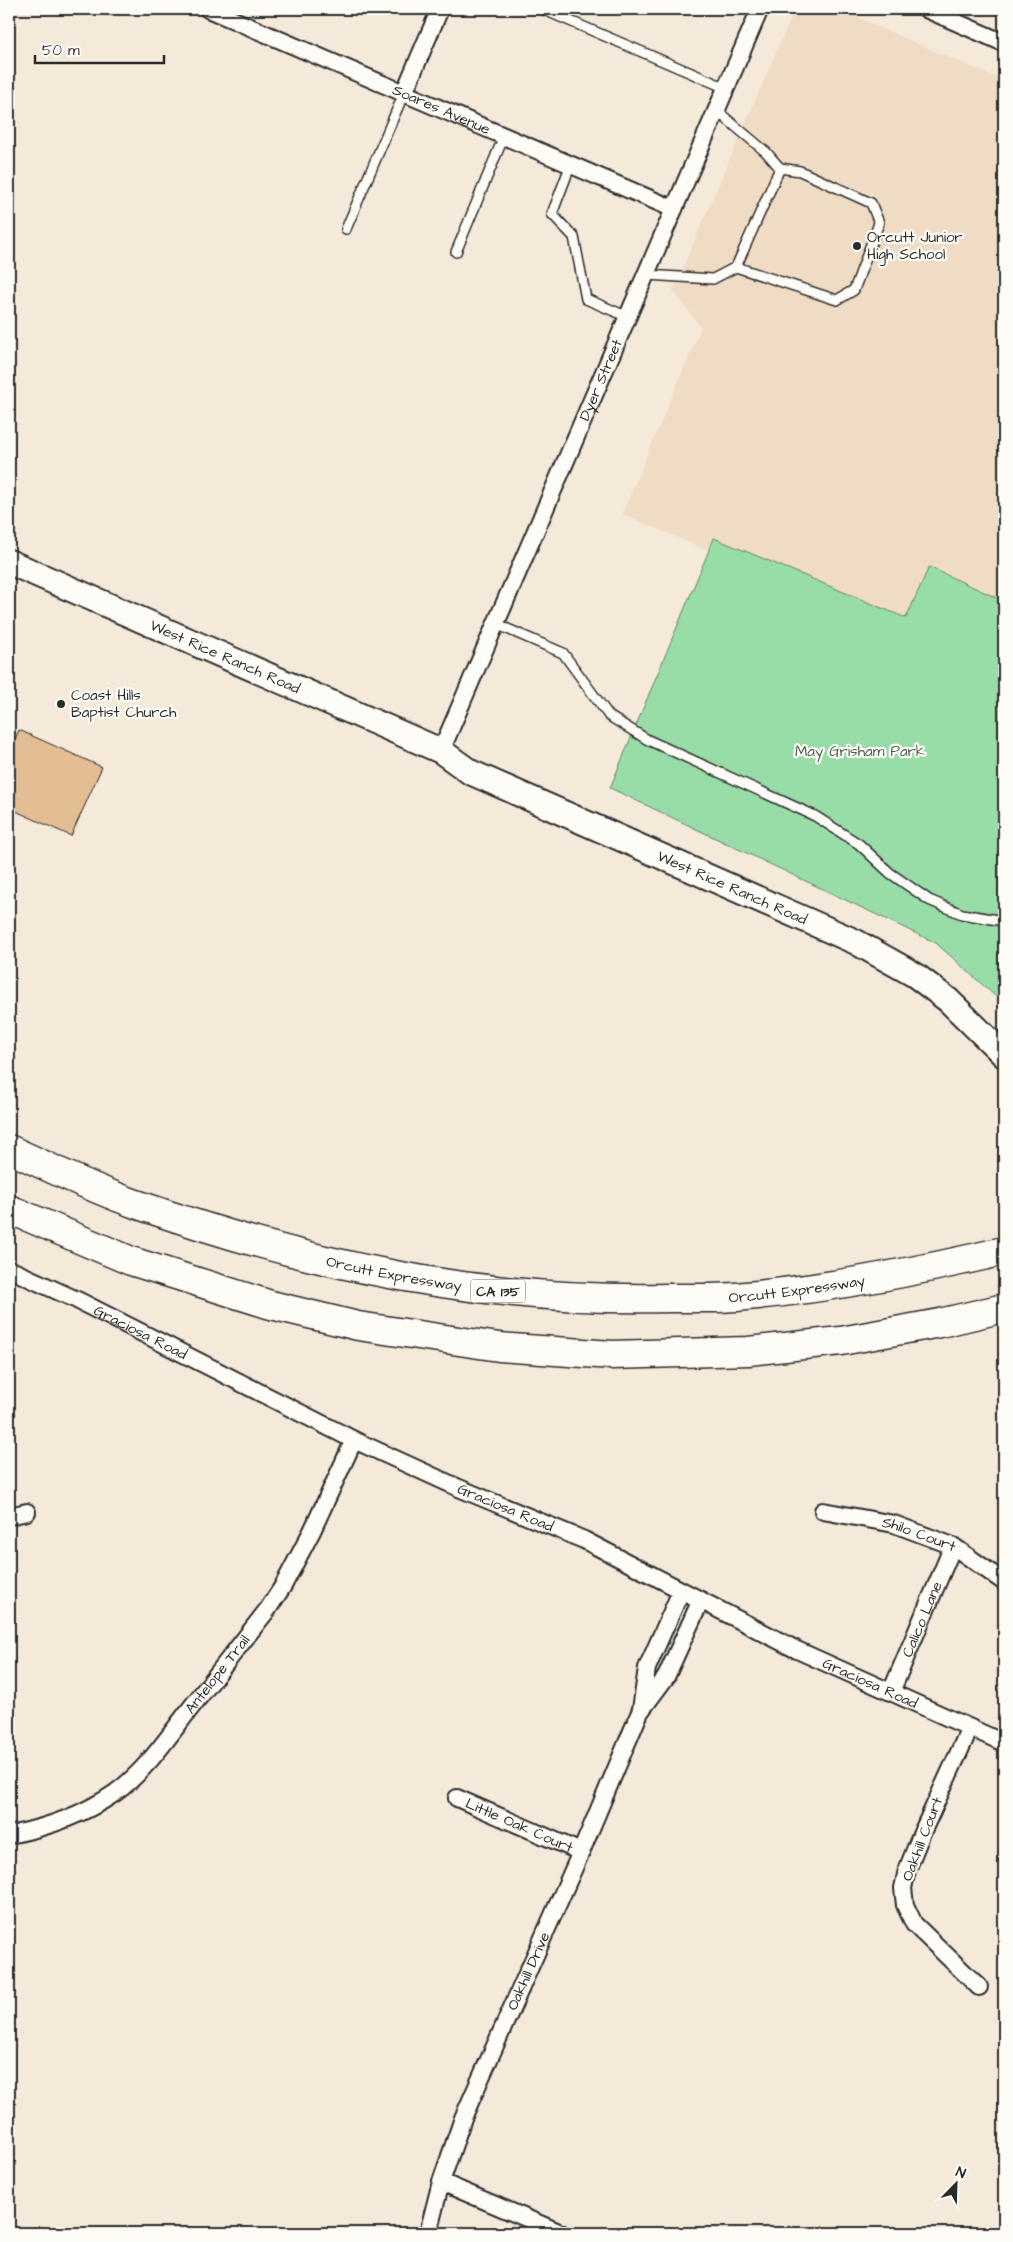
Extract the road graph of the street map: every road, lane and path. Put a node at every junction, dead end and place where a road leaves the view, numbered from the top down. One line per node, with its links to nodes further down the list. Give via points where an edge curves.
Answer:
1 (208, 9): 8 (street, Soares Avenue)
2 (440, 9): 8 (street)
3 (542, 9): 7 (lane)
4 (760, 9): 7 (street, Dyer Street)
5 (926, 9): 6 (street)
6 (1004, 43)
7 (726, 88): 9 (street, Dyer Street)
8 (404, 93): 10 (street, Soares Avenue); 14 (lane)
9 (716, 110): 12 (lane); 13 (street, Dyer Street)
10 (504, 136): 11 (street, Soares Avenue); 15 (lane)
11 (571, 164): 13 (street, Soares Avenue); 18 (lane, via 552,214 574,237 586,299)
12 (780, 168): 16 (lane); 16 (lane, via 800,171 871,203 879,223 854,290 837,300)
13 (674, 209): 17 (street, Dyer Street)
14 (346, 229)
15 (456, 252)
16 (736, 267): 17 (lane, via 713,279)
17 (646, 274): 18 (street, Dyer Street)
18 (628, 317): 20 (street, Dyer Street)
19 (9, 562): 21 (main road, West Rice Ranch Road)
20 (496, 624): 21 (street, Dyer Street); 22 (lane, via 563,653 609,716 648,740 815,816 859,844 890,873 929,900 962,914)
21 (441, 751): 23 (main road, West Rice Ranch Road, via 474,757 863,930 923,963 958,990); 24 (main road, West Rice Ranch Road, via 470,772 856,942 915,975 948,1000)
22 (1004, 921)
23 (1004, 1035)
24 (1004, 1055)
25 (9, 1150): 27 (highway, Orcutt Expressway / CA 135, via 134,1203 264,1246 373,1272 507,1292 620,1299 744,1297 842,1284)
26 (9, 1209): 29 (highway, via 131,1261 271,1305 358,1326 499,1347 612,1355 748,1351 850,1339)
27 (1004, 1251)
28 (9, 1269): 30 (street, Graciosa Road)
29 (1004, 1308)
30 (354, 1440): 36 (street, Graciosa Road, via 584,1540); 43 (street, Antelope Trail, via 283,1586 154,1756 117,1792 100,1803 70,1817)
31 (823, 1511): 34 (street, Shilo Court, via 894,1524)
32 (27, 1512): 33 (street)
33 (9, 1516)
34 (952, 1546): 35 (street, Shilo Court); 38 (street, Calico Lane)
35 (1004, 1582)
36 (681, 1590): 37 (street, Graciosa Road); 39 (street, Oakhill Drive, via 647,1668)
37 (701, 1600): 38 (street, Graciosa Road, via 797,1650); 39 (street, Oakhill Drive, via 666,1677)
38 (891, 1692): 40 (street, Graciosa Road)
39 (640, 1712): 44 (street, Oakhill Drive)
40 (970, 1728): 41 (street, Graciosa Road); 45 (street, Oakhill Court, via 906,1870 903,1888 905,1905 914,1924)
41 (1004, 1743)
42 (457, 1798): 44 (street, Little Oak Court)
43 (9, 1835)
44 (581, 1852): 46 (street, Oakhill Drive, via 463,2118)
45 (979, 1987)
46 (440, 2182): 47 (street, Oakhill Drive); 48 (street)
47 (428, 2233)
48 (560, 2233)

